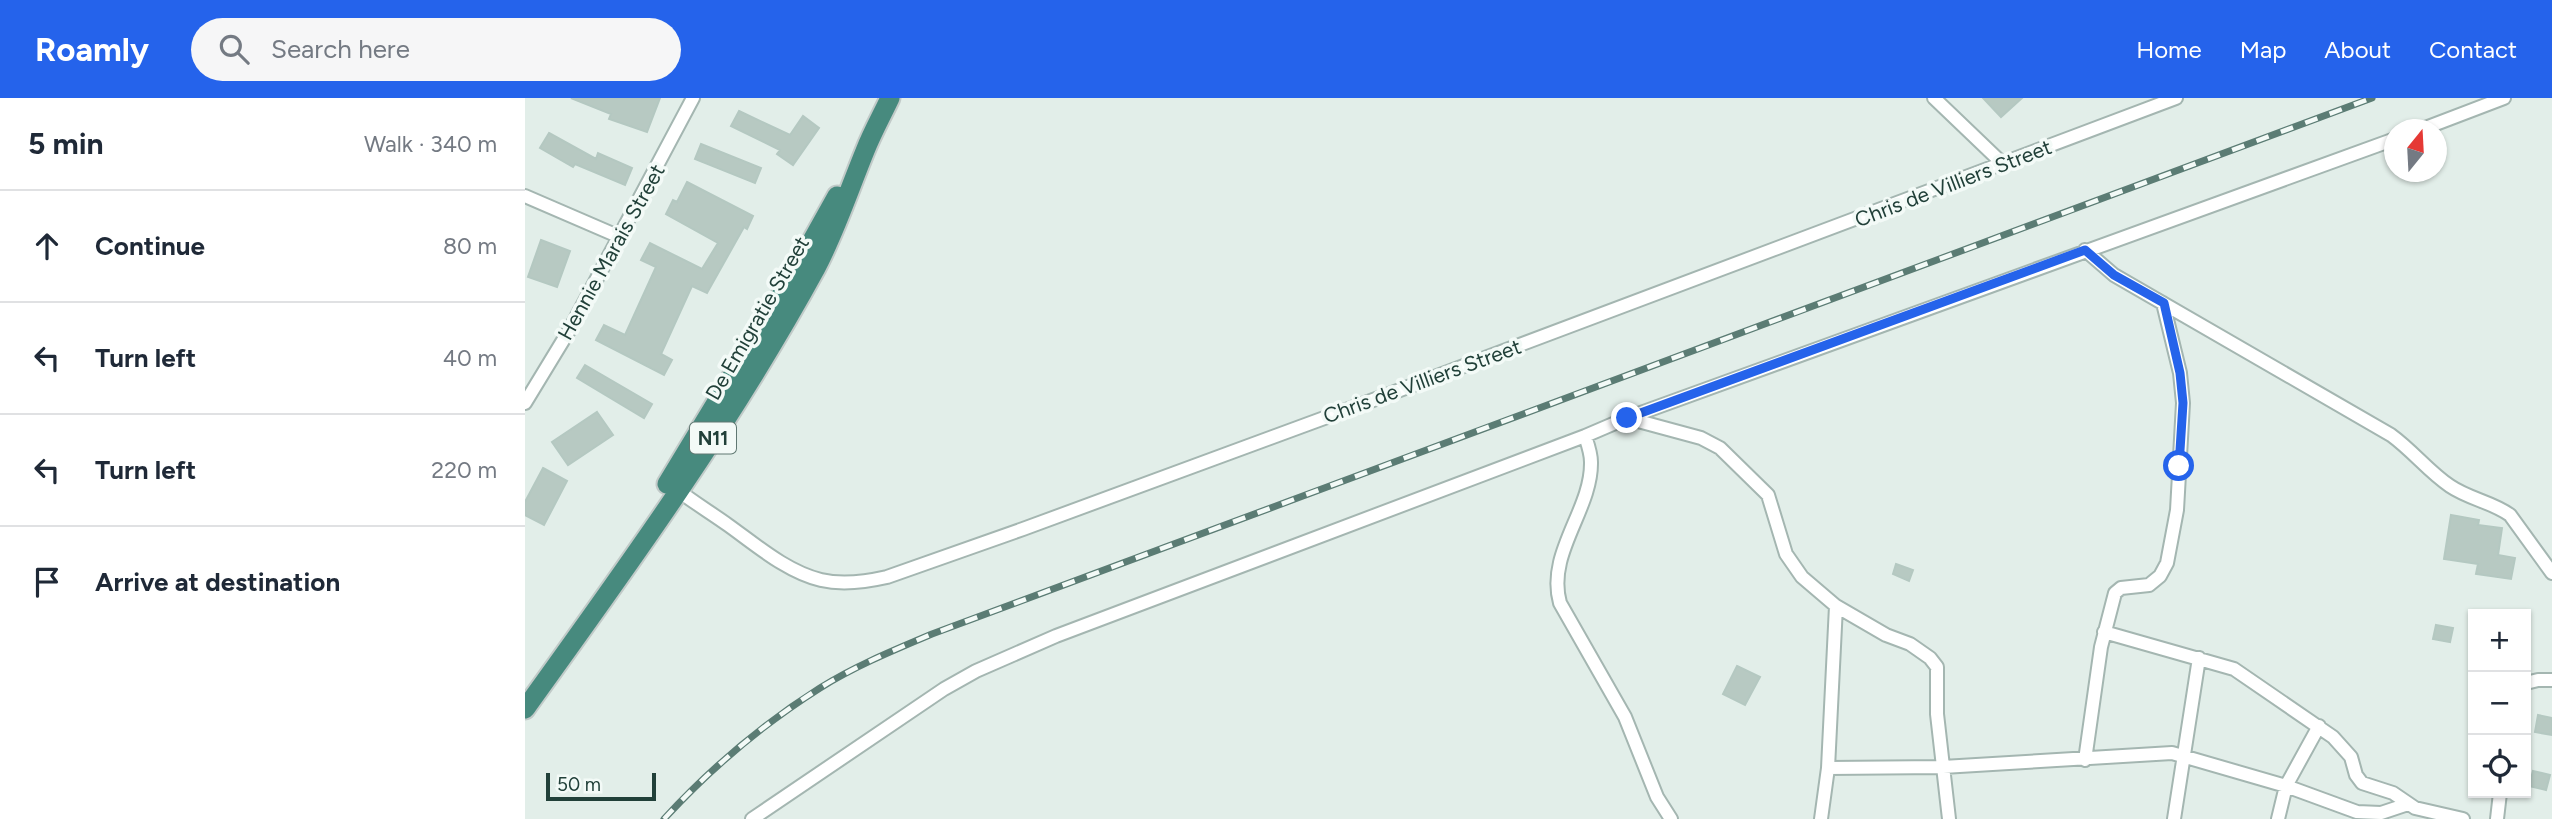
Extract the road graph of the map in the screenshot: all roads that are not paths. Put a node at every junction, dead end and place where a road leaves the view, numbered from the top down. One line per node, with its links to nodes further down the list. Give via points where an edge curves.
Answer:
1 (693, 98): 10 (street, Hennie Marais Street)
2 (890, 98): 16 (highway, De Emigratie Street / N11)
3 (1934, 98): 8 (street)
4 (2176, 98): 8 (street, Chris de Villiers Street)
5 (2504, 98): 6 (street)
6 (2447, 120)
7 (2384, 143): 11 (street)
8 (2003, 164): 16 (street, Chris de Villiers Street, via 887,577 837,583 803,574)
9 (525, 196): 10 (street)
10 (620, 237): 13 (street, Hennie Marais Street)
11 (2085, 250): 12 (street, via 2114,275); 14 (street)
12 (2164, 303): 17 (street, via 2391,435 2448,485 2502,509); 19 (street, via 2183,403 2170,552 2157,580 2144,587 2116,590)
13 (525, 403)
14 (1627, 418): 15 (street); 18 (street, via 1701,438 1720,448 1768,495 1786,554 1802,578)
15 (1585, 436): 33 (street, via 1056,636 977,671); 34 (street, via 1589,476 1562,555 1557,583 1560,603 1625,717 1657,797)
16 (673, 487): 23 (highway, De Emigratie Street / N11); 24 (highway, De Emigratie Street / N11)
17 (2552, 573)
18 (1836, 606): 28 (street, via 1910,644 1937,667); 29 (street)
19 (2104, 632): 20 (street); 27 (street)
20 (2199, 658): 25 (street, via 2242,674); 26 (street)
21 (2552, 680): 22 (street)
22 (2531, 682)
23 (525, 688)
24 (525, 709)
25 (2319, 726): 30 (street); 32 (street, via 2347,751 2362,783 2392,793)
26 (2183, 756): 27 (street, via 2161,753); 30 (street); 37 (street)
27 (2085, 760): 28 (street)
28 (1943, 767): 29 (street); 36 (street)
29 (1828, 768): 35 (street)
30 (2286, 786): 32 (street, via 2357,812); 38 (street)
31 (2499, 798): 40 (street)
32 (2410, 810): 39 (street)
33 (752, 819)
34 (1671, 819)
35 (1822, 819)
36 (1949, 819)
37 (2174, 819)
38 (2278, 819)
39 (2463, 819)
40 (2497, 819)

